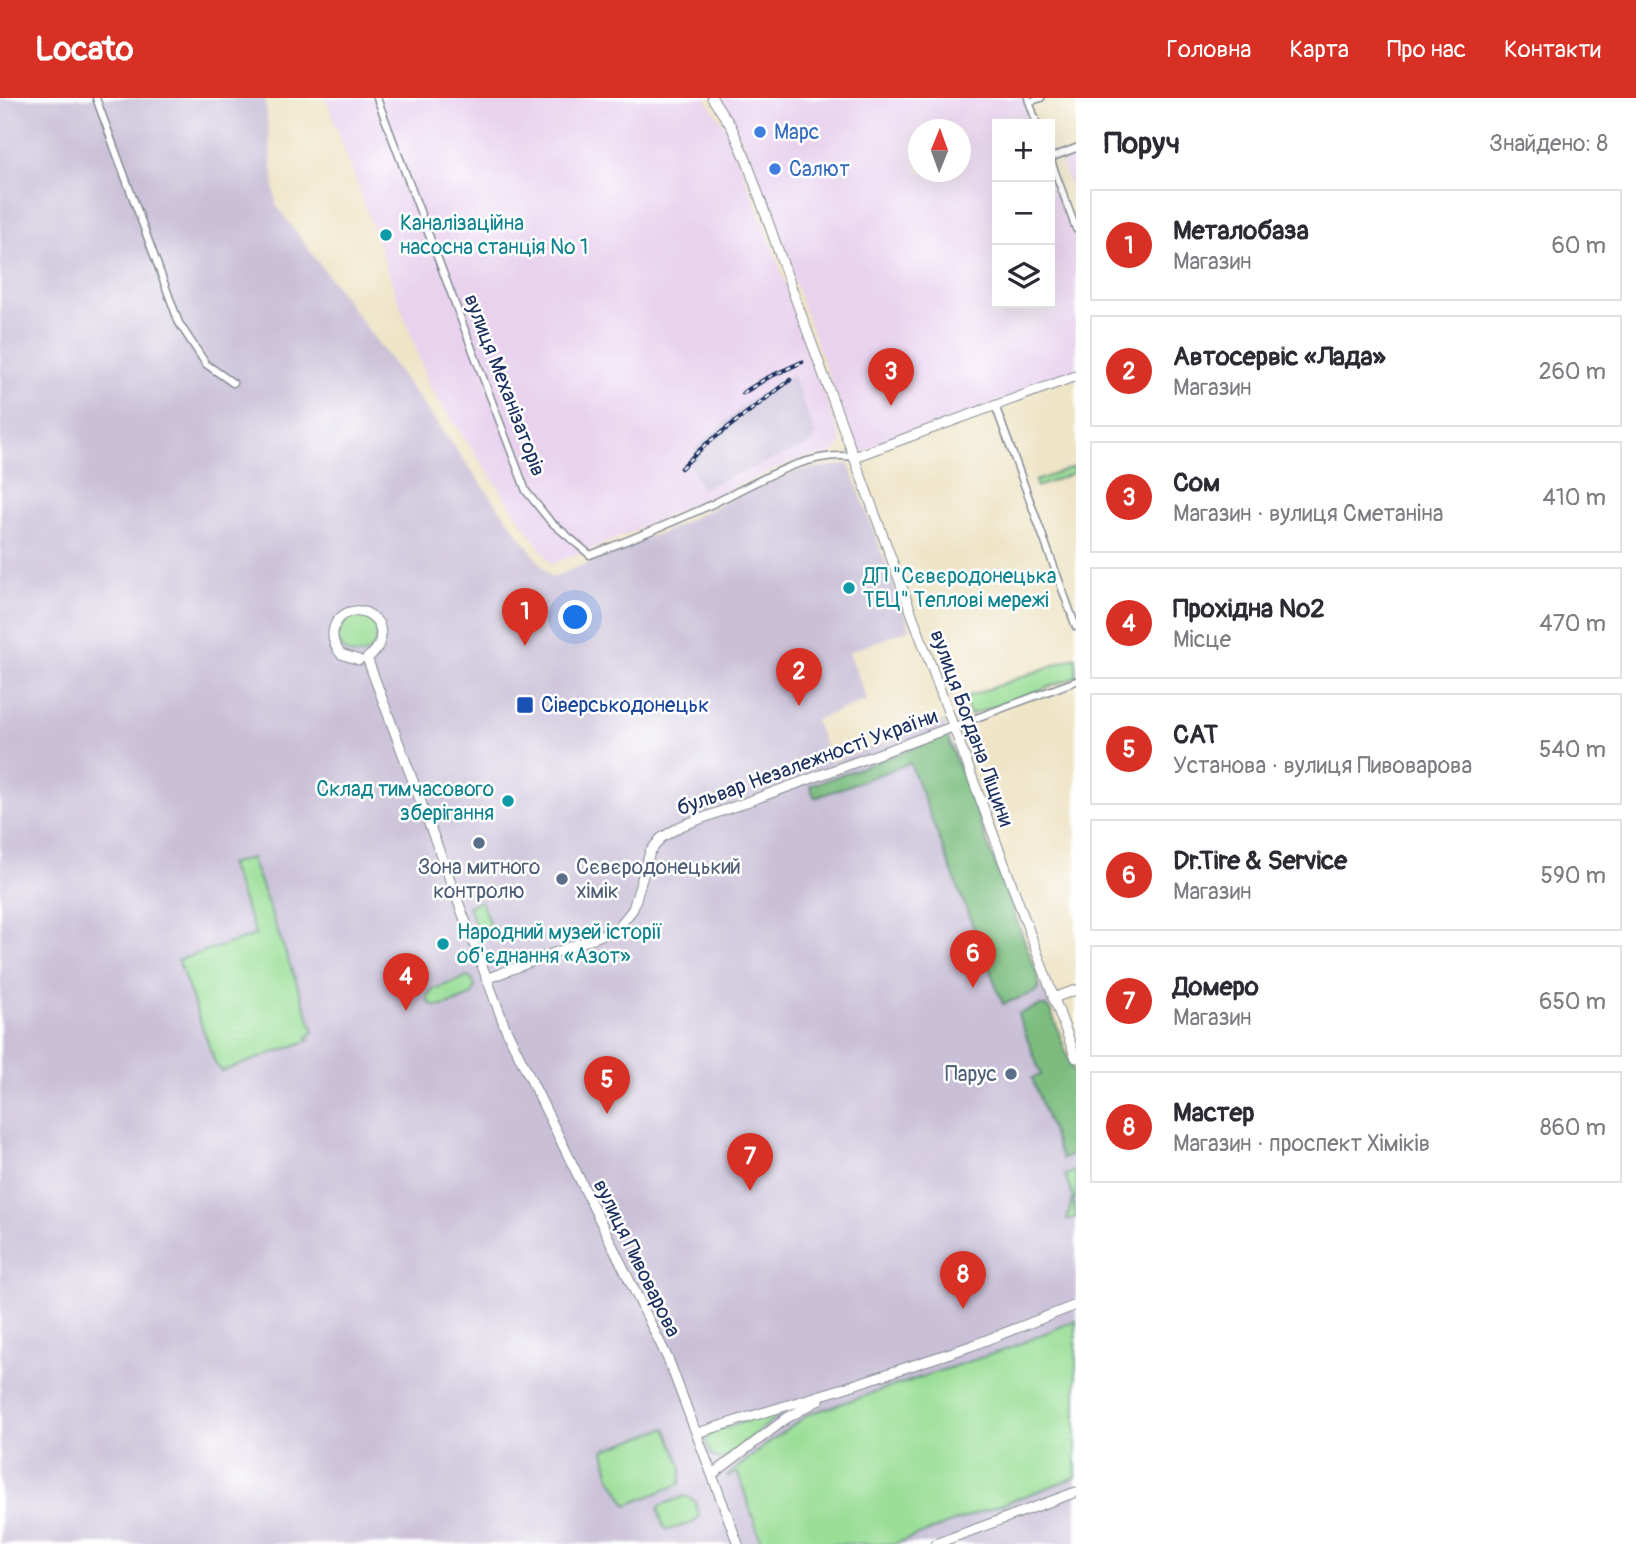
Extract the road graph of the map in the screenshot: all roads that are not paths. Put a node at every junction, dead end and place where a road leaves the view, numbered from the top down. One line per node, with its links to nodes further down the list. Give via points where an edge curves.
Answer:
1 (96, 98): 12 (street, via 178,323 206,364)
2 (377, 98): 14 (street, вулиця Механізаторів, via 526,491 550,521 590,555 788,468 841,455)
3 (712, 98): 14 (street, вулиця Богдана Ліщини, via 746,159)
4 (1041, 98): 5 (street)
5 (1029, 100): 6 (street)
6 (1035, 119)
7 (1076, 148): 8 (street)
8 (1055, 156)
9 (1055, 172): 10 (street)
10 (1076, 229)
11 (1076, 376): 13 (street)
12 (233, 383)
13 (995, 405): 14 (street); 15 (street)
14 (854, 457): 18 (street, вулиця Богдана Ліщини)
15 (1076, 627)
16 (363, 659): 16 (street, via 377,649 381,630 371,615 351,611 338,620 333,639 341,654); 19 (street)
17 (1076, 681): 18 (street, бульвар Незалежності України)
18 (953, 727): 19 (street, бульвар Незалежності України, via 681,826 661,838 650,852 633,909 617,929); 21 (street, вулиця Богдана Ліщини)
19 (486, 979): 25 (street, вулиця Пивоварова, via 523,1067 669,1361)
20 (1076, 990): 21 (street)
21 (1053, 998): 22 (street, вулиця Богдана Ліщини)
22 (1076, 1058)
23 (1076, 1306): 24 (street)
24 (844, 1388): 25 (street); 26 (street, via 787,1418)
25 (697, 1433): 26 (street, вулиця Пивоварова)
26 (712, 1475): 28 (street, вулиця Пивоварова)
27 (1076, 1492): 29 (street)
28 (738, 1544)
29 (934, 1544)

